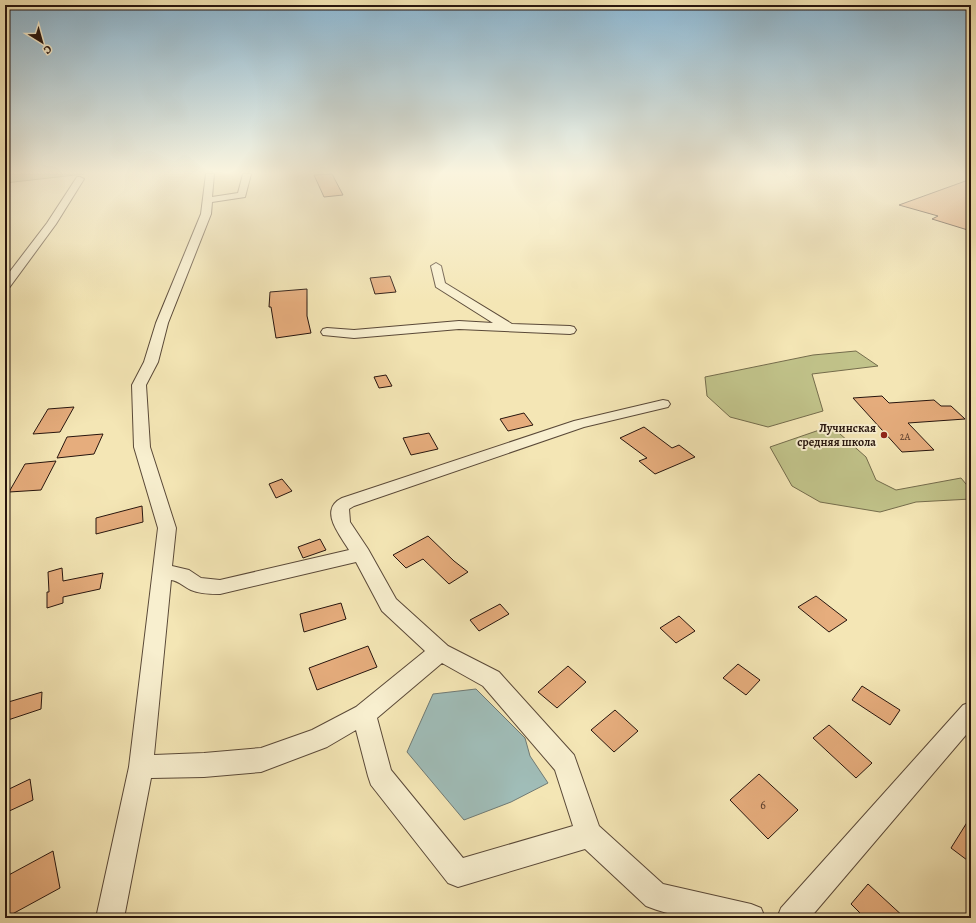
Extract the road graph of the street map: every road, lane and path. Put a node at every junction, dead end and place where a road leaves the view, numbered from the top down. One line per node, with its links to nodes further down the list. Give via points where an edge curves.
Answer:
1 (55, 217): 4 (street)
2 (205, 217): 10 (street, via 162,323 151,362 139,385 142,447 168,528)
3 (436, 266): 5 (street, via 440,285)
4 (5, 286)
5 (509, 328): 6 (street); 7 (street, via 459,325 354,334)
6 (570, 330)
7 (327, 332)
8 (663, 404): 9 (street, via 580,424 348,502 340,508 341,523)
9 (361, 554): 10 (street, via 220,587 197,585 182,575); 11 (street, via 389,605)
10 (162, 574): 14 (street)
11 (440, 652): 13 (street); 15 (street, via 491,678 565,763)
12 (971, 712): 18 (street)
13 (364, 714): 14 (street, via 318,740 261,760); 15 (street, via 380,776 458,873)
14 (140, 768): 16 (street)
15 (590, 836): 17 (street, via 656,896)
16 (110, 918)
17 (751, 918)
18 (792, 918)

